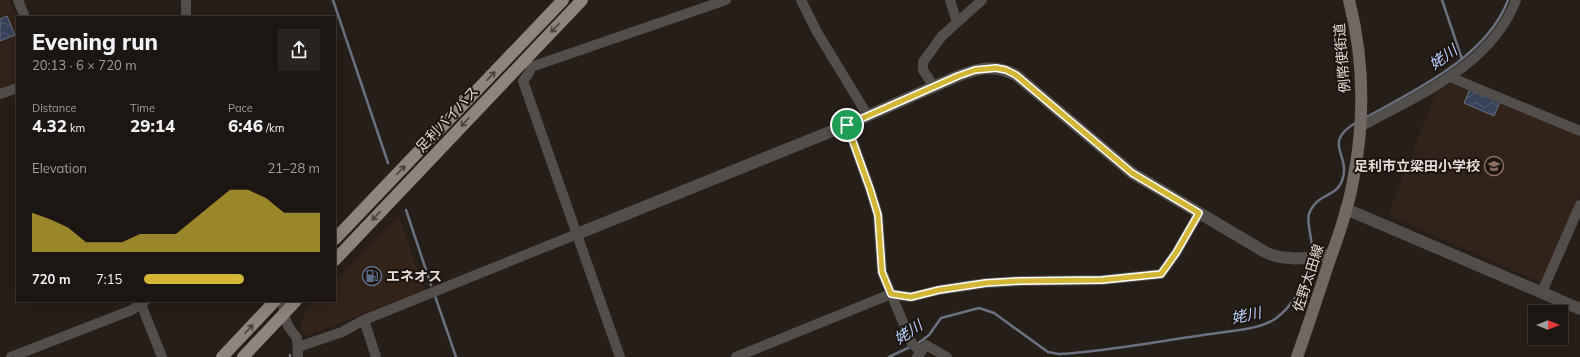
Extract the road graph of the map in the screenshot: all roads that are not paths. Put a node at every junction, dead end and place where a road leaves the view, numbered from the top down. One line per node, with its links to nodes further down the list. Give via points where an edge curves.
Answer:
1 (18, 0): 11 (street)
2 (186, 0): 12 (street)
3 (563, 0): 27 (highway, 足利バイパス, one-way to 3)
4 (582, 0): 14 (highway, 足利バイパス, one-way to 14)
5 (726, 0): 14 (street)
6 (801, 0): 19 (street)
7 (950, 0): 13 (street)
8 (982, 0): 13 (street)
9 (1349, 0): 20 (main road, 例幣使街道, via 1360,62)
10 (1516, 0): 15 (street, via 1498,34 1479,54)
11 (25, 16)
12 (186, 16)
13 (957, 22): 16 (street, via 942,36 923,62 923,70)
14 (528, 63): 26 (street, via 531,71 523,81); 29 (highway, 足利バイパス, one-way to 29)
15 (1450, 77): 20 (street); 22 (street)
16 (934, 87): 19 (street); 25 (street, via 975,70 1006,70 1016,75 1132,173)
17 (16, 88): 18 (street)
18 (0, 94)
19 (868, 116): 21 (street)
20 (1361, 121): 24 (main road, 例幣使街道, via 1353,181)
21 (847, 125): 26 (street); 31 (street, via 878,215 882,272)
22 (1580, 131)
23 (1580, 204): 30 (street)
24 (1346, 209): 28 (main road, 佐野太田線); 30 (street)
25 (1199, 213): 28 (street, via 1274,256); 31 (street, via 1161,274 1102,280 986,283 911,297)
26 (577, 234): 38 (street); 46 (street)
27 (336, 238)
28 (1327, 256): 49 (main road, 佐野太田線)
29 (336, 259)
30 (1542, 292): 36 (street)
31 (891, 294): 40 (street, via 912,344); 47 (street)
32 (143, 302): 41 (street, via 132,310); 42 (street)
33 (274, 302): 43 (highway, one-way to 33)
34 (283, 302): 37 (street)
35 (295, 302): 37 (highway)
36 (1580, 308)
37 (284, 314): 39 (street, via 288,326 297,338); 44 (highway)
38 (364, 320): 39 (street); 45 (street)
39 (298, 352)
40 (919, 354): 48 (street, via 926,345)
41 (11, 357)
42 (162, 357)
43 (222, 357)
44 (243, 357)
45 (376, 357)
46 (620, 357)
47 (736, 357)
48 (947, 357)
49 (1297, 357)

